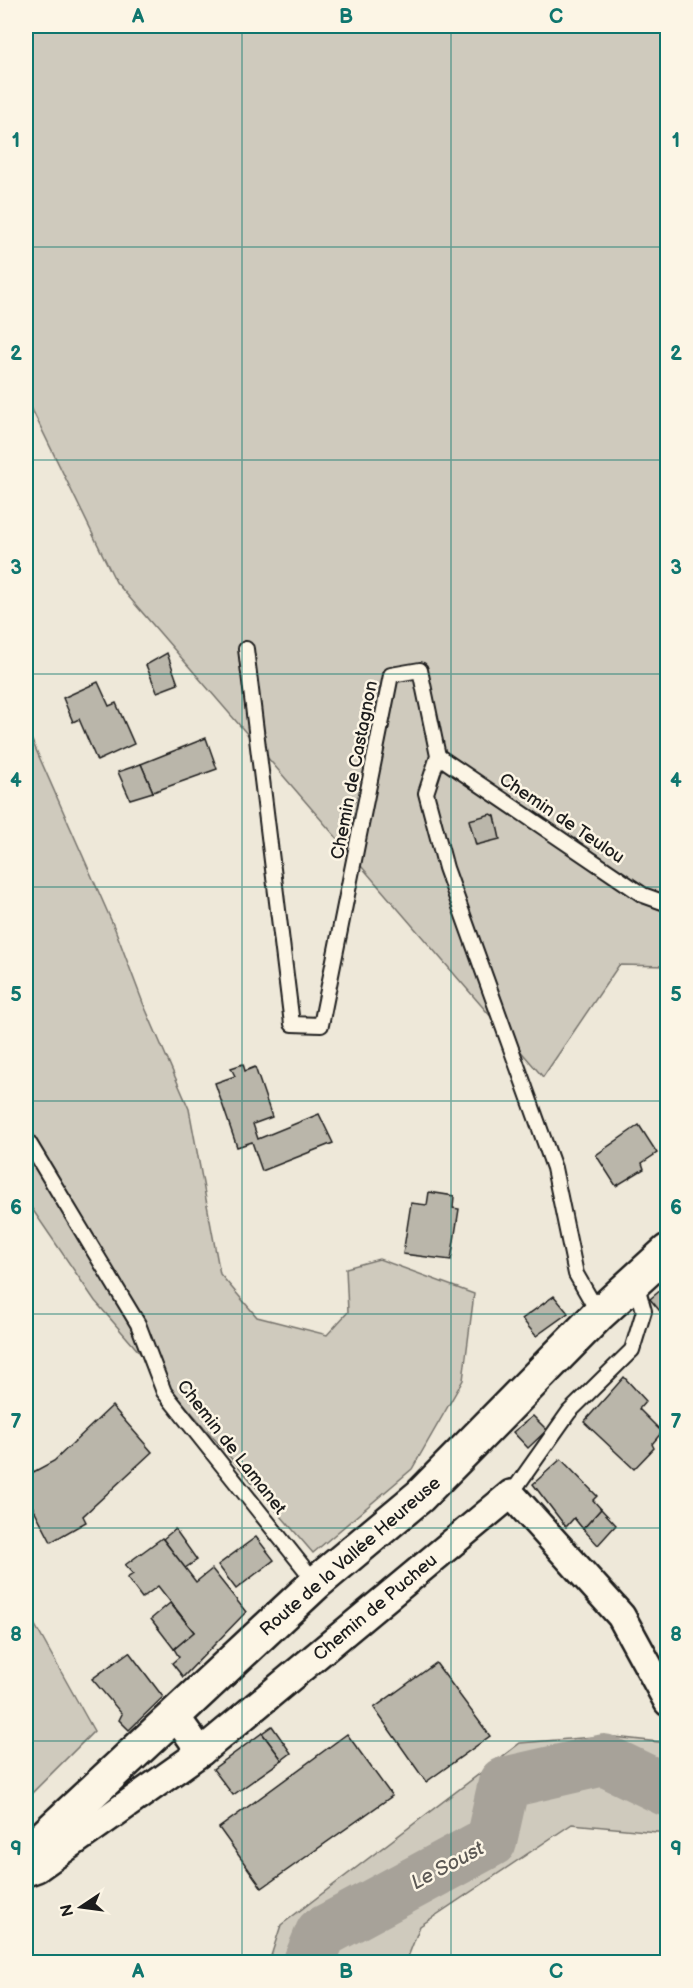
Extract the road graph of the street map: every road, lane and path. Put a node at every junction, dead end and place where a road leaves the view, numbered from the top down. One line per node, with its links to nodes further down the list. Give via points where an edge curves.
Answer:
1 (246, 650): 2 (lane, Chemin de Castagnon, via 292,1024 321,1025 392,675 420,670)
2 (438, 756): 3 (lane, Chemin de Teulou, via 643,895); 7 (lane, Chemin de Castagnon, via 426,793 446,868 554,1168 576,1274)
3 (668, 904)
4 (26, 1138): 9 (lane, Chemin de Lamanet, via 138,1324 164,1392)
5 (668, 1251): 6 (street, Route de la Vallée Heureuse)
6 (634, 1278): 7 (street, Route de la Vallée Heureuse); 8 (lane, via 644,1311 632,1350 569,1412)
7 (599, 1314): 9 (street, Route de la Vallée Heureuse, via 420,1496)
8 (511, 1494): 10 (street, via 621,1616); 12 (street, Chemin de Pucheu)
9 (316, 1583): 11 (street, Route de la Vallée Heureuse)
10 (668, 1702)
11 (174, 1714): 12 (street); 13 (street, Route de la Vallée Heureuse)
12 (201, 1752): 14 (street, Chemin de Pucheu)
13 (26, 1854)
14 (26, 1872)

